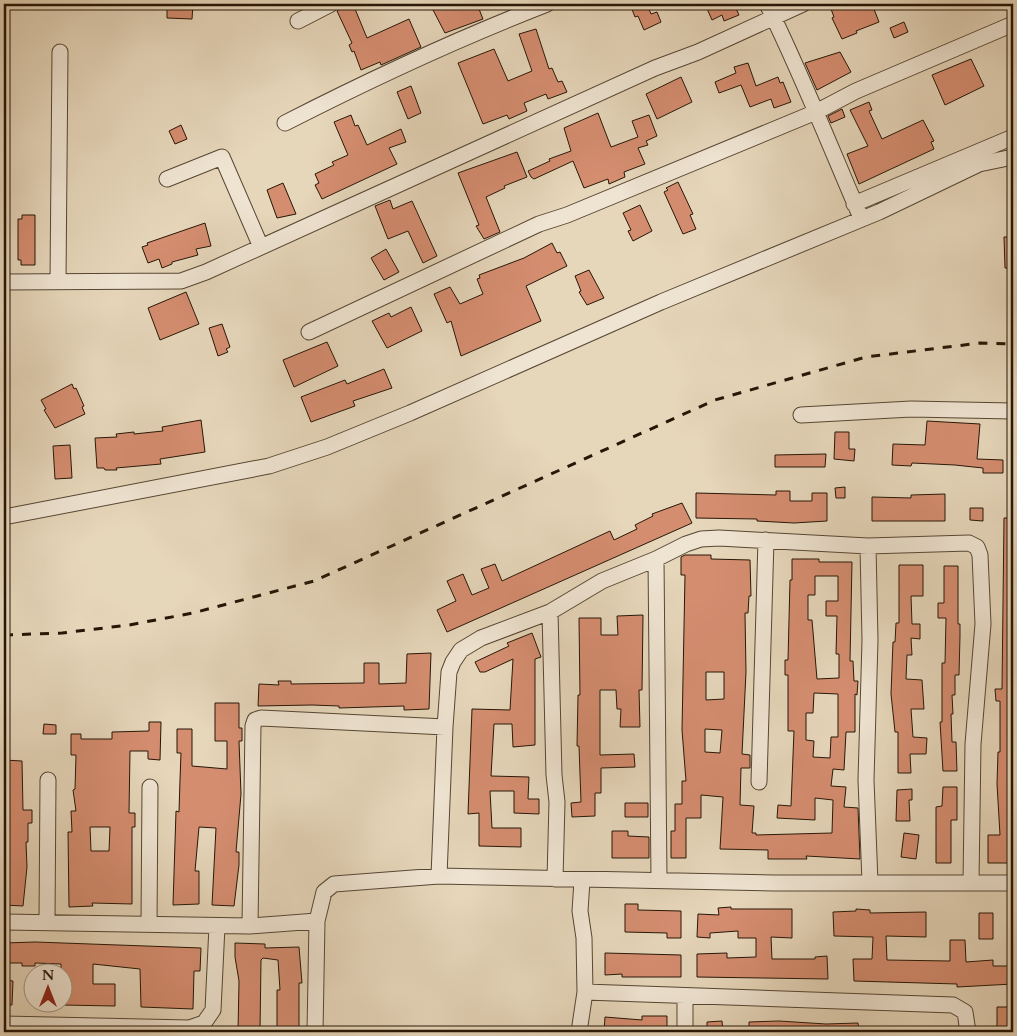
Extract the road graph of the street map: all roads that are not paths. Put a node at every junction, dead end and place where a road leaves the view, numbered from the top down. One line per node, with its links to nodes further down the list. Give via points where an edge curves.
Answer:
1 (331, 4): 5 (street)
2 (547, 4): 9 (street, via 460,38)
3 (802, 4): 4 (street)
4 (770, 10): 8 (street); 15 (street, via 698,52 655,68)
5 (298, 21)
6 (1013, 24): 8 (street, via 856,91)
7 (60, 52): 16 (street)
8 (816, 112): 13 (street); 18 (street, via 539,224)
9 (285, 123)
10 (1013, 136): 13 (street)
11 (1013, 158): 14 (street, via 979,164)
12 (167, 179): 15 (street, via 222,158)
13 (854, 204): 14 (street)
14 (861, 218): 21 (street, via 327,447 270,466)
15 (260, 248): 16 (street, via 181,281)
16 (58, 281): 17 (street)
17 (4, 282)
18 (309, 332)
19 (1013, 411): 20 (street, via 911,408)
20 (801, 415)
21 (4, 517)
22 (766, 540): 23 (street); 24 (street, via 701,539); 28 (street)
23 (868, 546): 34 (street, via 870,640 866,780); 35 (street, via 969,543 977,547 980,555 983,624 972,744)
24 (656, 559): 25 (street, via 602,581); 32 (street)
25 (550, 612): 26 (street, via 481,638 461,650 449,672); 31 (street)
26 (445, 727): 30 (street); 42 (street, via 255,720)
27 (48, 780): 37 (street)
28 (759, 782)
29 (150, 787): 40 (street)
30 (439, 876): 31 (street); 38 (street, via 334,884 324,892)
31 (555, 879): 33 (street)
32 (659, 880): 33 (street); 34 (street, via 774,884)
33 (582, 881): 43 (street, via 580,911)
34 (870, 882): 35 (street)
35 (971, 882): 36 (street)
36 (1013, 883)
37 (47, 921): 39 (street); 40 (street)
38 (316, 921): 42 (street); 46 (street)
39 (4, 922)
40 (149, 924): 41 (street)
41 (217, 926): 42 (street); 45 (street, via 213,1010 204,1023 189,1028)
42 (250, 926)
43 (585, 992): 44 (street); 47 (street)
44 (685, 996): 48 (street); 49 (street, via 953,1005 965,1012)
45 (4, 1024)
46 (315, 1032)
47 (579, 1032)
48 (685, 1032)
49 (968, 1032)

